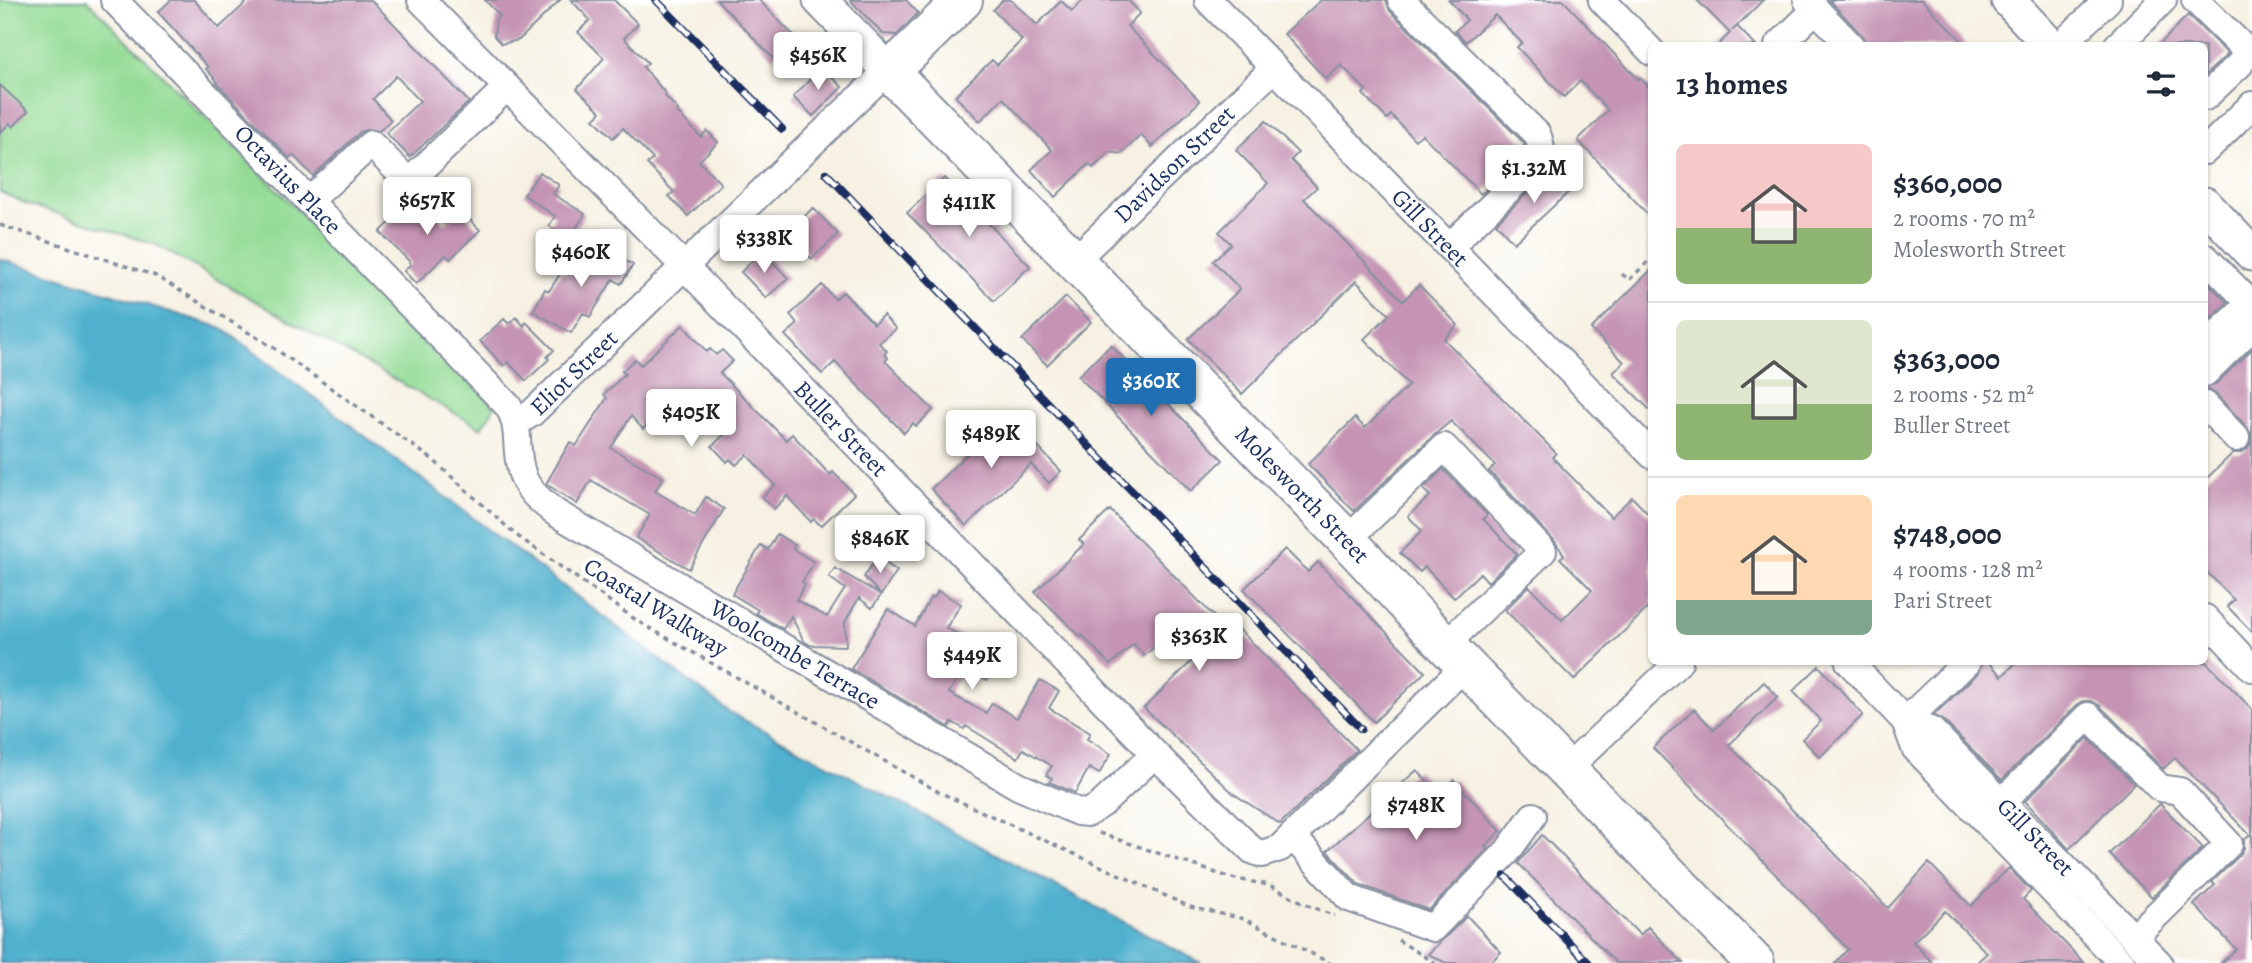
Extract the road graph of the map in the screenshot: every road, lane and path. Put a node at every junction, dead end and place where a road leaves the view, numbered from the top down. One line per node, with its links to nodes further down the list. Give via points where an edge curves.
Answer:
1 (114, 0): 25 (street, Octavius Place)
2 (421, 0): 21 (street, Buller Street)
3 (820, 0): 20 (main road, Molesworth Street)
4 (963, 0): 20 (highway, Eliot Street)
5 (1209, 0): 19 (street, Gill Street)
6 (1401, 0): 28 (street, via 1537,134 1542,145 1536,163)
7 (1602, 0): 18 (street)
8 (2008, 0): 15 (main road)
9 (2163, 0): 17 (street)
10 (2195, 0): 22 (street, via 2241,45 2245,55)
11 (2096, 4): 16 (street)
12 (1812, 5): 13 (street); 14 (street)
13 (1781, 42)
14 (1847, 42)
15 (2047, 42)
16 (2063, 42)
17 (2121, 42)
18 (1648, 48)
19 (1274, 68): 28 (street, Gill Street); 30 (street, Davidson Street)
20 (888, 70): 30 (highway, Molesworth Street); 33 (street, Eliot Street)
21 (506, 88): 25 (street, via 409,182 371,144); 33 (street, Buller Street)
22 (2208, 94)
23 (2252, 105): 24 (street)
24 (2208, 148)
25 (309, 201): 39 (street, Octavius Place, via 508,406)
26 (2208, 207): 29 (main road)
27 (0, 225): 60 (path, Coastal Walkway, via 168,283 274,348 432,458 516,535 639,622 939,792 1190,907 1244,919)
28 (1449, 247): 41 (street, Gill Street)
29 (2252, 254)
30 (1075, 260): 42 (highway, Molesworth Street)
31 (2208, 261): 35 (street)
32 (1648, 262): 34 (path, via 1629,280)
33 (685, 267): 39 (street, Eliot Street, via 532,413); 50 (street, Buller Street)
34 (1622, 274)
35 (2251, 311): 36 (street); 37 (street)
36 (2208, 344)
37 (2208, 369)
38 (2208, 408): 40 (street)
39 (516, 423): 53 (street, Woolcombe Terrace, via 523,479 534,496 556,513 1018,786)
40 (2236, 438)
41 (1648, 451)
42 (1347, 540): 44 (highway, Molesworth Street); 44 (street, via 1444,447 1543,551)
43 (2208, 621): 48 (street)
44 (1455, 655): 51 (highway, Molesworth Street); 55 (street)
45 (1676, 665): 51 (street)
46 (1852, 665): 49 (street, Gill Street)
47 (1963, 665): 49 (street)
48 (2252, 668)
49 (1905, 721): 52 (street, Gill Street, via 1932,731); 56 (street, Gill Street, via 1915,748)
50 (1155, 754): 53 (street); 55 (street, Buller Street, via 1252,850 1262,854 1280,848)
51 (1567, 769): 62 (highway, Molesworth Street)
52 (2002, 802): 56 (street, Gill Street); 58 (street, via 2088,716 2160,788 2180,791 2229,844)
53 (1088, 813): 57 (path, via 1086,826 1098,832 1231,878 1269,885)
54 (1533, 816): 55 (street, via 1507,852 1433,928 1349,898)
55 (1292, 836)
56 (2072, 892): 58 (street, Gill Street); 63 (street, Gill Street)
57 (1337, 916)
58 (2134, 937): 64 (street, Gill Street)
59 (1396, 939): 61 (path)
60 (1330, 963)
61 (1435, 963)
62 (1755, 963)
63 (2122, 963)
64 (2160, 963)

